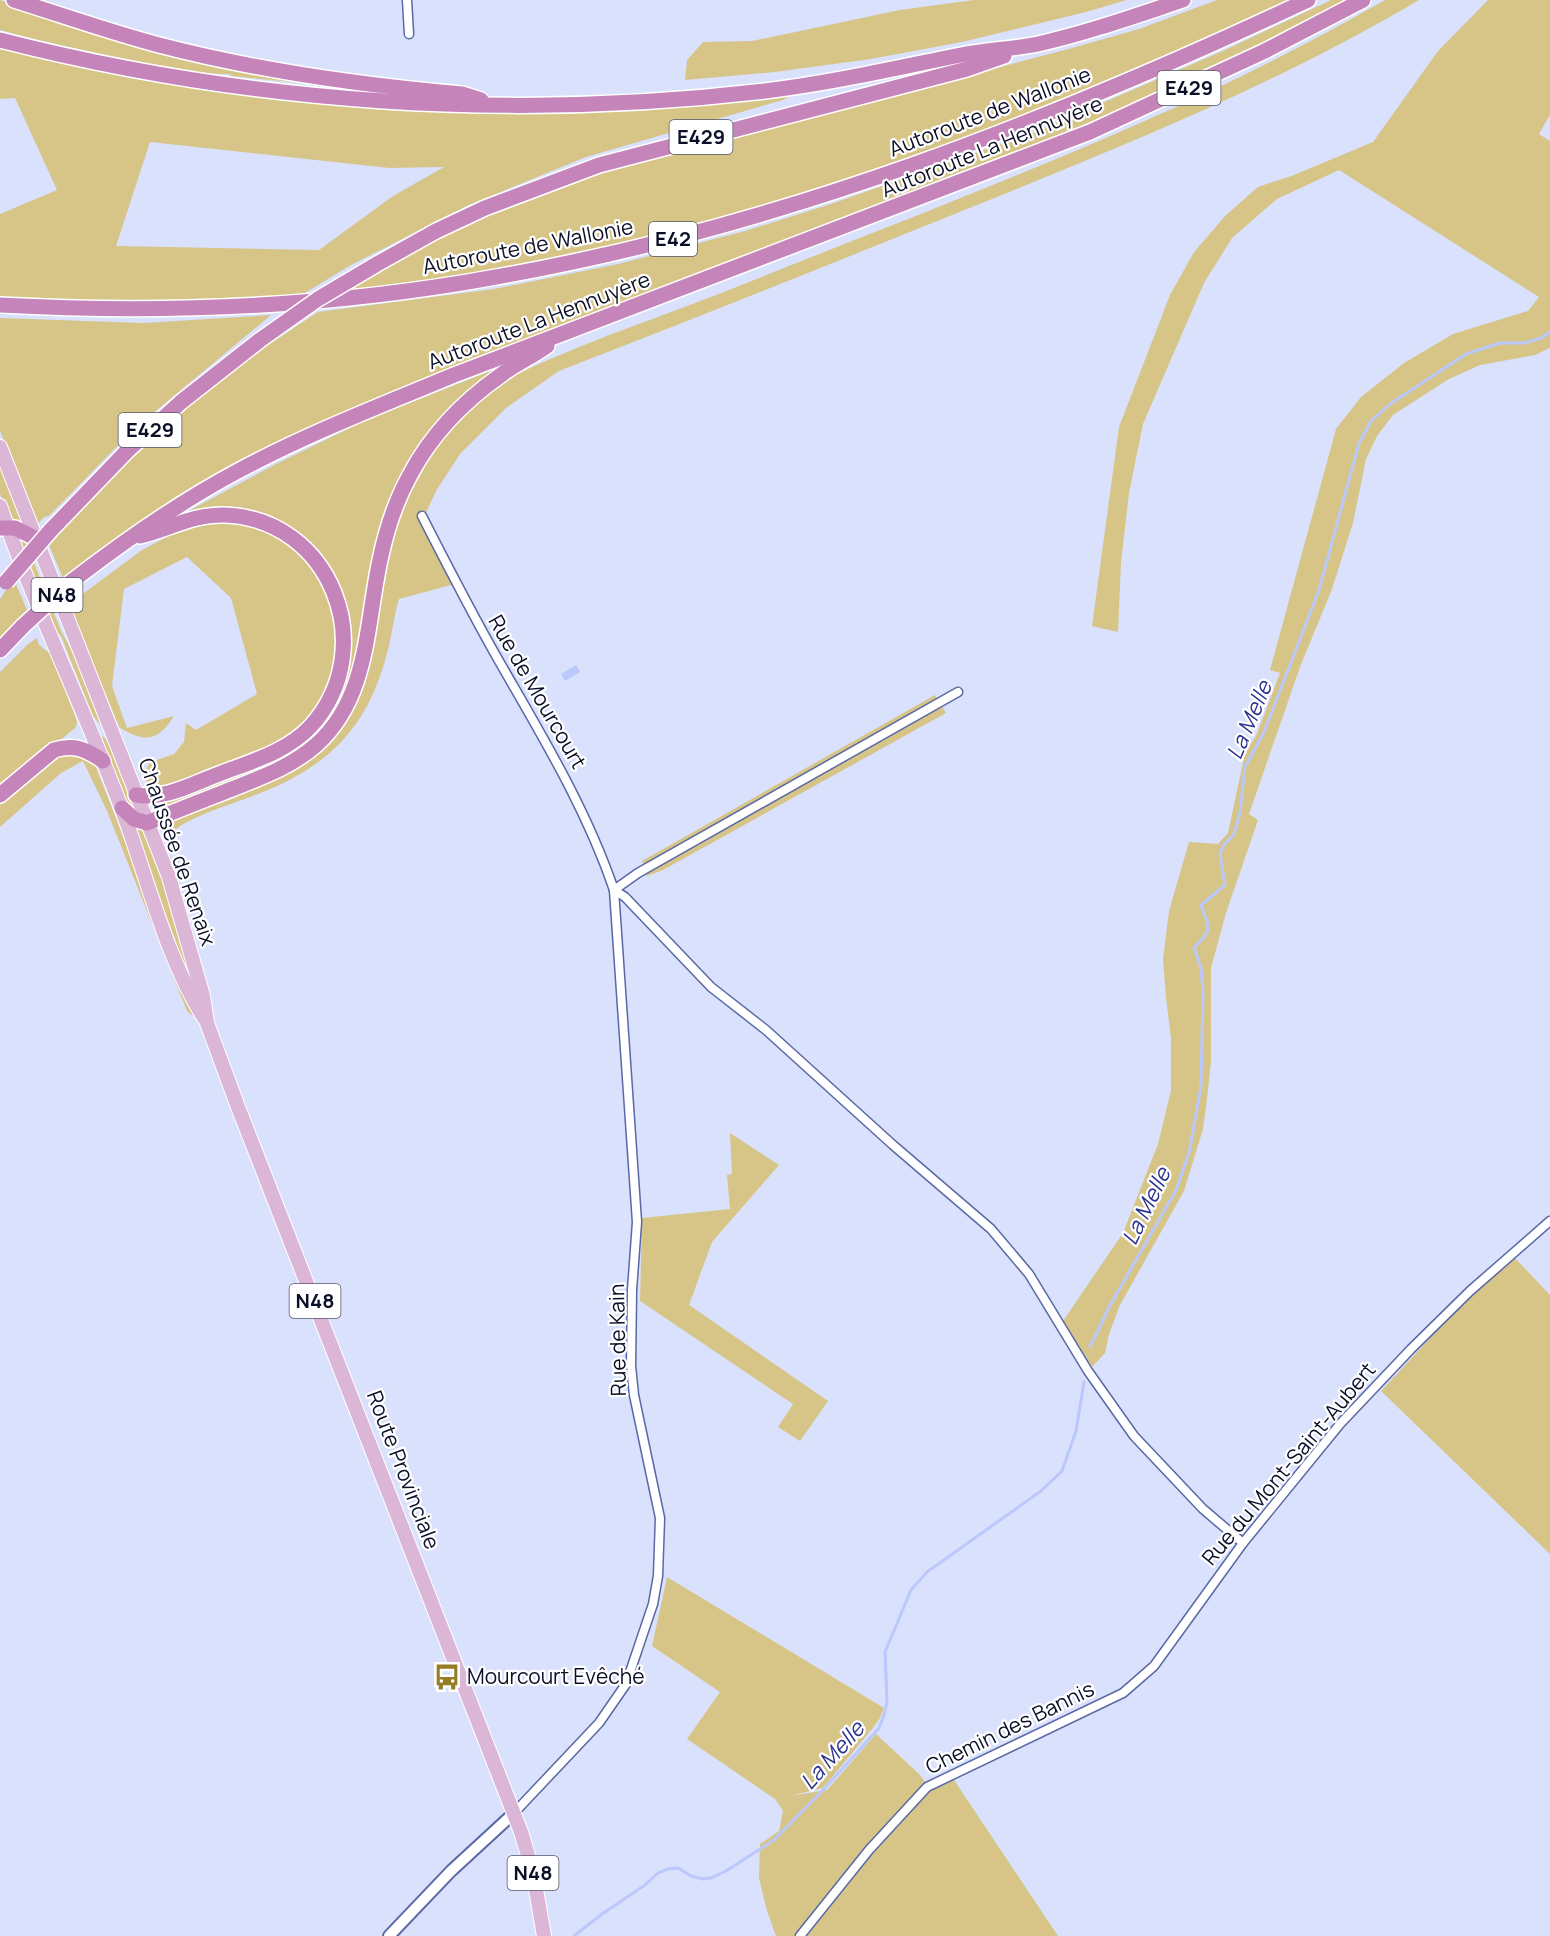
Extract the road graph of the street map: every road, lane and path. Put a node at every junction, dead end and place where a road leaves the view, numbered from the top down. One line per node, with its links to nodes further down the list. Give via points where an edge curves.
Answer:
1 (14, 0): 9 (highway, via 220,59 335,81 462,94)
2 (407, 0): 6 (street)
3 (1183, 0): 8 (highway, Autoroute de Wallonie)
4 (1308, 0): 10 (highway, Autoroute de Wallonie / E42, via 1142,75 961,148 805,202 652,244 495,278 351,297 150,310)
5 (1364, 0): 11 (highway, Autoroute La Hennuyère / E429, via 1255,56 1090,132)
6 (408, 34)
7 (0, 40): 9 (highway, Autoroute de Wallonie, via 162,76 262,90 416,104)
8 (1038, 44): 9 (highway, Autoroute de Wallonie, via 766,91); 18 (highway, E429, bridge, via 967,69 599,165 436,231 318,299 181,402 88,489)
9 (501, 106)
10 (0, 305)
11 (564, 334): 17 (highway, Autoroute La Hennuyère / E429, via 424,387 289,446 238,470); 25 (highway, via 477,393 436,434 414,467 386,537 364,656 348,703 336,723 317,744 279,770)
12 (0, 447): 16 (main road, Chaussée de Renaix / N48)
13 (0, 506): 15 (main road, Chaussée de Renaix / N48)
14 (422, 516): 26 (street, Rue de Mourcourt, via 476,622 565,775)
15 (4, 528): 16 (highway, via 24,531); 21 (main road, Chaussée de Renaix / N48)
16 (35, 538): 23 (main road, Chaussée de Renaix / N48)
17 (129, 538): 19 (highway, Autoroute La Hennuyère / E429, bridge, via 71,582); 23 (highway, via 199,517 224,515 268,524 290,536 317,563 337,596 344,622 340,672 327,704 294,741 164,795)
18 (3, 586)
19 (0, 650)
20 (958, 692): 26 (street)
21 (103, 761): 22 (highway, via 78,747 54,750); 24 (main road, Chaussée de Renaix / N48)
22 (0, 795)
23 (136, 795): 25 (main road, Chaussée de Renaix / N48)
24 (122, 808): 25 (highway, via 134,819); 27 (main road, Chaussée de Renaix / N48, via 178,969)
25 (147, 823): 27 (main road, Chaussée de Renaix / N48, via 178,904)
26 (614, 890): 29 (street, via 711,987 766,1030 991,1229 1029,1274 1088,1371 1134,1436 1203,1509); 31 (street, Rue de Kain, via 637,1222 632,1366 634,1395 660,1518 658,1576 653,1604 626,1684 599,1723)
27 (207, 1023): 31 (main road, Route Provinciale / N48)
28 (1550, 1221): 29 (street, Rue du Mont-Saint-Aubert, via 1411,1349 1340,1424)
29 (1243, 1543): 30 (street, Rue du Mont-Saint-Aubert, via 1154,1666)
30 (1123, 1693): 34 (street, Chemin des Bannis, via 927,1787 869,1850)
31 (514, 1813): 32 (street); 33 (main road, Route Provinciale / N48, via 533,1872)
32 (388, 1936)
33 (544, 1936)
34 (800, 1936)

